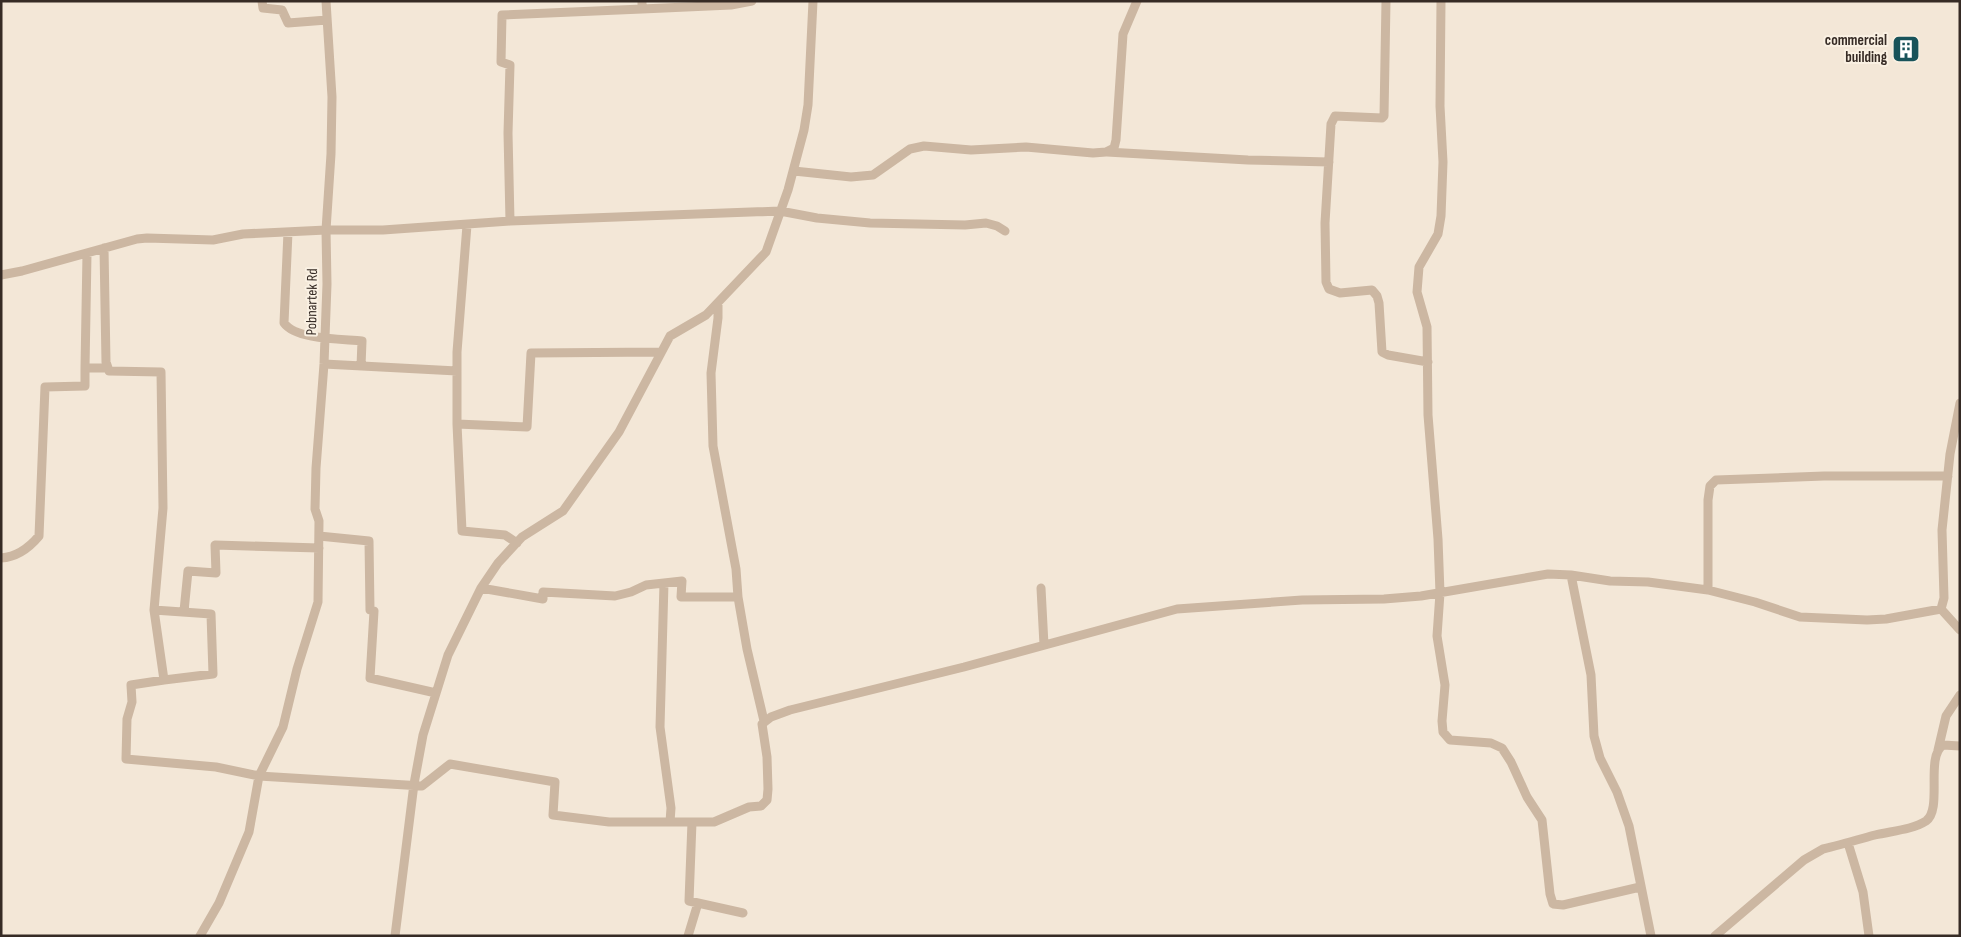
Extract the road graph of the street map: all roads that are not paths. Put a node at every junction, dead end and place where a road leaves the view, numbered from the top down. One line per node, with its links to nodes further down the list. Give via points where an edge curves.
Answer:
1 (262, 1): 9 (street, via 263,8 282,10 288,23)
2 (326, 1): 9 (street, Pobnartek Rd)
3 (752, 1): 8 (street, via 731,5)
4 (813, 1): 12 (street, via 808,104)
5 (1136, 1): 10 (street, via 1123,34 1116,140 1114,148)
6 (1386, 1): 11 (street, via 1384,116 1335,116 1331,124)
7 (1441, 1): 25 (street, via 1441,224 1419,267 1417,282 1427,327)
8 (642, 5): 14 (street, via 502,16 501,62 510,65)
9 (327, 20): 16 (street, Pobnartek Rd, via 332,97)
10 (1106, 152): 11 (street); 12 (street, via 924,146 910,149 873,175 851,177)
11 (1329, 162): 25 (street, via 1325,223 1326,282 1329,289 1340,293 1372,290 1377,296 1382,352)
12 (794, 171): 13 (street)
13 (780, 211): 14 (street); 17 (street, via 870,223 986,223); 22 (street, via 766,252)
14 (510, 221): 15 (street)
15 (467, 225): 16 (street); 30 (street)
16 (326, 230): 18 (street); 23 (street, Pobnartek Rd)
17 (1005, 231)
18 (288, 232): 19 (street, via 243,234 213,240 147,238); 23 (street, via 284,323 294,332)
19 (104, 248): 20 (street); 29 (street)
20 (87, 254): 21 (street); 28 (street)
21 (1, 275)
22 (718, 303): 24 (street, via 706,315 670,336); 44 (street, via 710,373 714,446)
23 (325, 338): 26 (street, Pobnartek Rd); 27 (street, via 362,341)
24 (661, 352): 32 (street, via 531,352 528,427); 35 (street, via 619,432 563,511)
25 (1428, 362): 43 (street, via 1428,415)
26 (324, 364): 27 (street); 34 (street, Pobnartek Rd, via 316,468 315,509 320,521)
27 (361, 366): 30 (street)
28 (85, 368): 29 (street); 37 (street, via 85,386 45,388 39,536 30,547 9,558)
29 (108, 368): 46 (street, via 109,371 161,372 162,508)
30 (457, 371): 32 (street)
31 (1960, 403): 33 (street)
32 (457, 424): 35 (street, via 462,531 505,535)
33 (1948, 476): 42 (street, via 1716,480 1710,486 1708,500); 45 (street, via 1942,530 1944,598)
34 (319, 536): 36 (street, Pobnartek Rd); 51 (street, via 369,541 370,610 374,611 370,678)
35 (517, 543): 40 (street)
36 (319, 548): 47 (street, via 216,545 216,573 188,571); 56 (street, Pobnartek Rd, via 318,602 283,727)
37 (1, 558)
38 (1571, 575): 42 (street); 43 (street, via 1537,575); 61 (street, via 1591,675 1594,736 1629,826)
39 (664, 583): 40 (street, via 646,585 615,596 544,592 543,598); 44 (street, via 682,581 681,597); 58 (street, via 660,727 669,782)
40 (480, 588): 51 (street, via 448,655)
41 (1041, 588): 49 (street)
42 (1708, 590): 45 (street, via 1800,617 1867,620)
43 (1440, 593): 49 (street, via 1384,599 1302,600 1177,609); 61 (street, via 1437,636 1444,685 1442,732 1450,740 1491,743 1502,748 1542,820 1552,903 1563,905)
44 (738, 597): 53 (street)
45 (1941, 609): 48 (street)
46 (154, 610): 47 (street); 50 (street)
47 (184, 611): 50 (street, via 211,614 213,674)
48 (1960, 630)
49 (1044, 645): 53 (street, via 790,710)
50 (164, 680): 56 (street, via 131,685 126,759 216,767)
51 (436, 693): 57 (street, via 423,735)
52 (1960, 695): 55 (street, via 1946,716)
53 (764, 721): 59 (street, via 768,789 765,804 748,807 714,822)
54 (1960, 746): 55 (street, via 1943,745)
55 (1938, 750): 60 (street, via 1931,816 1900,830)
56 (259, 776): 57 (street); 64 (street, Pobnartek Rd, via 249,832)
57 (414, 784): 58 (street, via 422,786 450,764 555,782 553,814 609,822); 65 (street)
58 (670, 822): 59 (street)
59 (692, 822): 62 (street, via 689,901)
60 (1848, 843): 68 (street, via 1823,849 1804,860); 69 (street, via 1863,892)
61 (1640, 887): 67 (street)
62 (698, 902): 63 (street); 66 (street)
63 (743, 913)
64 (200, 936)
65 (395, 936)
66 (688, 936)
67 (1651, 936)
68 (1715, 936)
69 (1869, 936)

